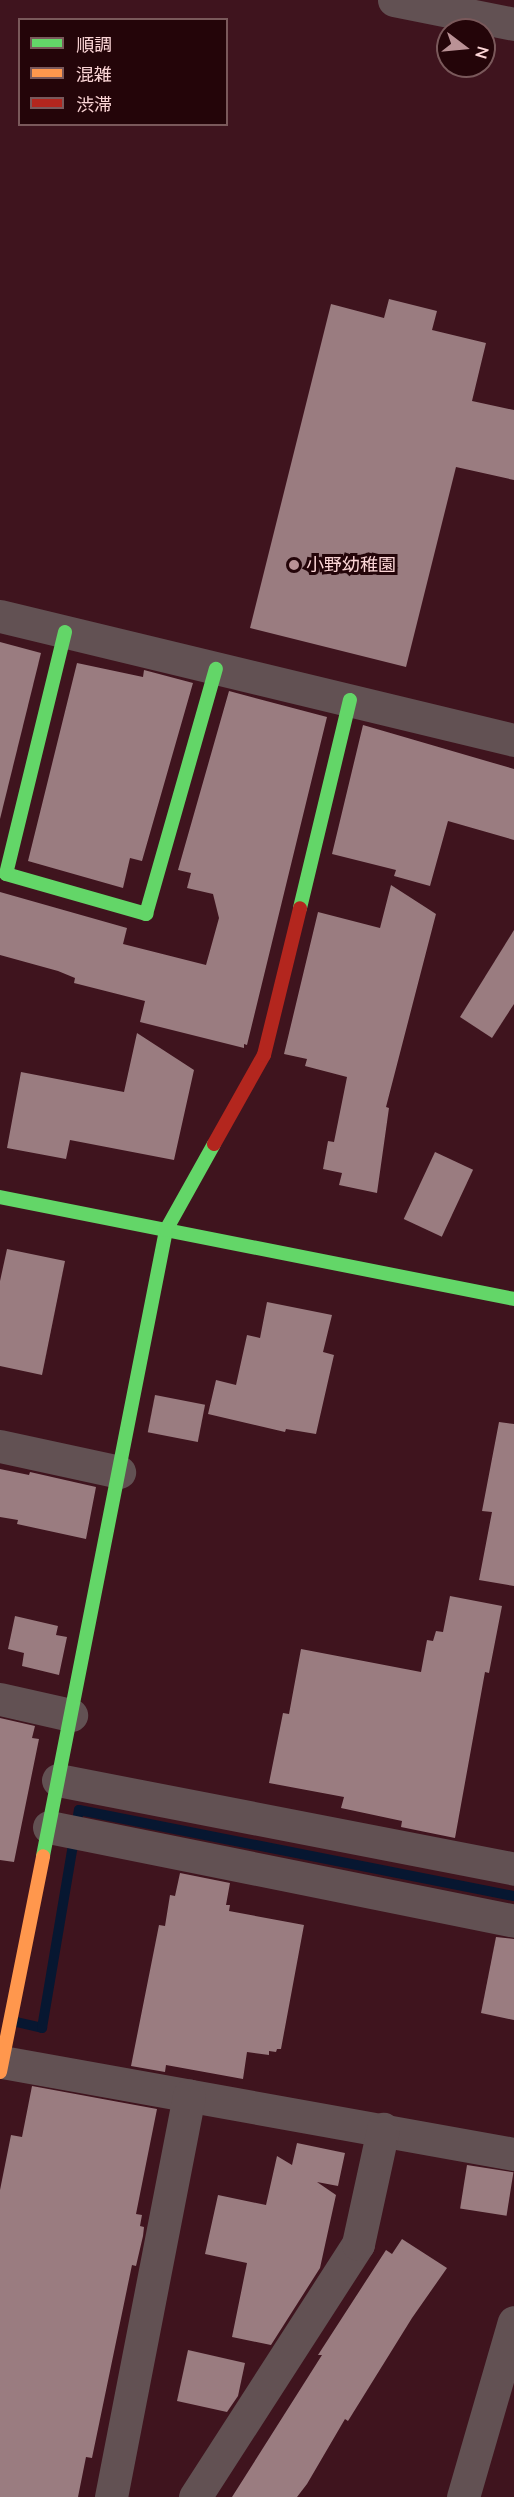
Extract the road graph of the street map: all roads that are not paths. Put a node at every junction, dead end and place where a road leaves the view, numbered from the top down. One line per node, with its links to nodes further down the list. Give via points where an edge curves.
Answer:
1 (394, 0): 2 (street)
2 (514, 24)
3 (0, 616): 4 (street)
4 (65, 632): 5 (street); 5 (street, via 6,874 146,914)
5 (216, 669): 6 (street)
6 (350, 700): 7 (street); 9 (street, via 264,1055)
7 (514, 740)
8 (0, 1197): 9 (street)
9 (166, 1230): 10 (street); 12 (street)
10 (514, 1299)
11 (0, 1446): 12 (street)
12 (119, 1472): 14 (street)
13 (0, 1699): 14 (street)
14 (71, 1715): 15 (street)
15 (58, 1780): 16 (street); 17 (street)
16 (49, 1827): 18 (street); 19 (street)
17 (514, 1869)
18 (514, 1921)
19 (8, 1991): 20 (street)
20 (1, 2067): 21 (street)
21 (189, 2095): 22 (street); 25 (street)
22 (383, 2129): 23 (street); 26 (street, via 358,2244)
23 (514, 2154)
24 (514, 2322): 27 (street)
25 (111, 2497)
26 (195, 2497)
27 (463, 2497)

